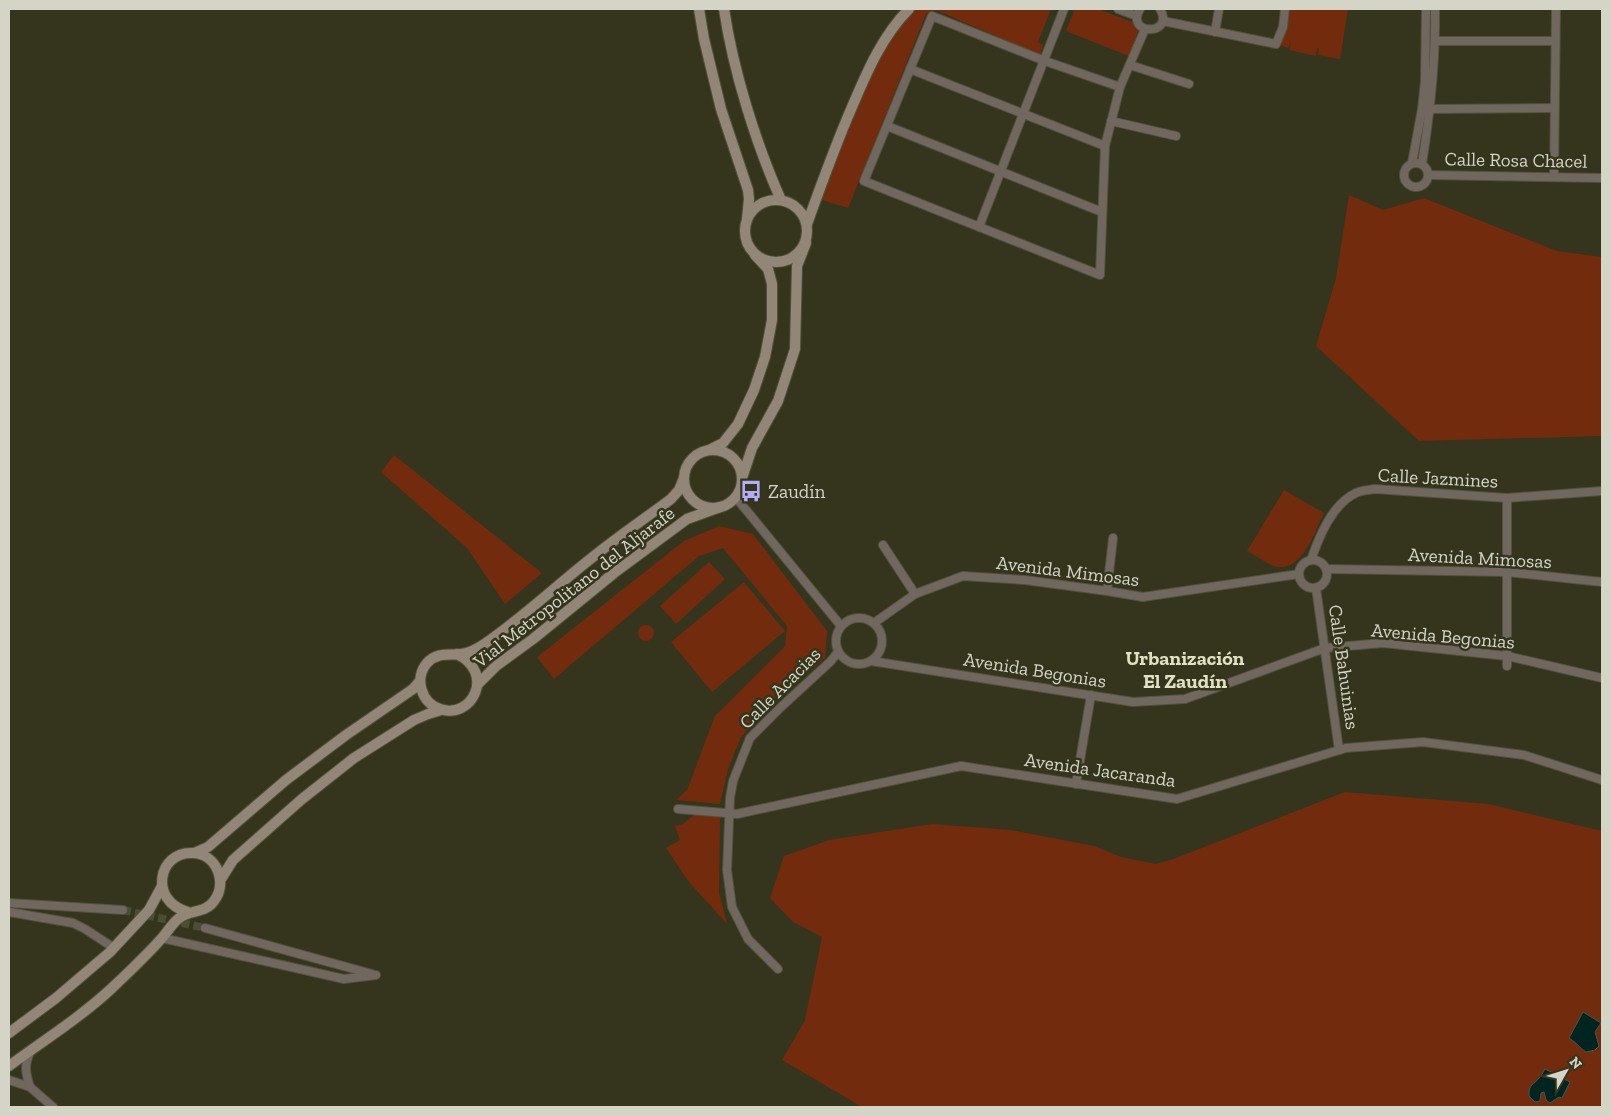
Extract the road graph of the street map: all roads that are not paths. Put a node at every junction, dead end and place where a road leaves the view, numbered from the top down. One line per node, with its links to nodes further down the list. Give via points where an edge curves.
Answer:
1 (699, 9): 40 (main road, Vial Metropolitano del Aljarafe, via 721,109 748,190)
2 (724, 9): 37 (main road, via 739,80)
3 (909, 9): 36 (main road, via 895,23 866,73)
4 (1064, 9): 18 (street)
5 (1118, 9): 12 (street)
6 (1160, 9): 13 (street)
7 (1219, 9): 15 (street)
8 (1285, 9): 15 (street, via 1276,44)
9 (1426, 9): 30 (street, via 1425,81)
10 (1435, 9): 17 (street)
11 (1556, 9): 16 (street)
12 (1138, 12): 14 (street, via 1139,24)
13 (1162, 21): 14 (street, via 1157,28); 15 (street)
14 (1145, 29): 19 (street)
15 (1215, 32)
16 (1555, 41): 17 (street); 23 (street)
17 (1436, 42): 24 (street)
18 (1044, 61): 20 (street, via 932,16); 22 (street); 25 (street)
19 (1130, 65): 21 (street); 22 (street)
20 (910, 69): 25 (street); 27 (street)
21 (1189, 84)
22 (1120, 88): 26 (street)
23 (1554, 108): 24 (street); 34 (street)
24 (1431, 109): 31 (street)
25 (1024, 114): 29 (street); 32 (street)
26 (1111, 121): 28 (street); 29 (street)
27 (887, 126): 32 (street); 42 (street, via 864,180)
28 (1176, 136)
29 (1105, 146): 39 (street)
30 (1412, 163): 31 (street); 33 (street, via 1404,172 1407,184 1419,187 1426,182)
31 (1422, 164): 33 (street)
32 (1001, 172): 39 (street); 42 (street)
33 (1428, 175): 34 (street, Calle Rosa Chacel)
34 (1554, 177): 35 (street, Calle Rosa Chacel)
35 (1602, 178)
36 (817, 197): 38 (main road); 41 (main road)
37 (781, 200): 38 (main road); 40 (main road, via 759,204)
38 (800, 210): 41 (main road)
39 (1102, 212): 42 (street, via 1100,275)
40 (747, 219): 44 (main road, Vial Metropolitano del Aljarafe, via 744,230 746,242)
41 (807, 224): 43 (main road)
42 (979, 226)
43 (806, 243): 44 (main road, via 797,255 782,263 770,263); 47 (main road, via 798,266 796,349 778,401 752,448)
44 (755, 255): 45 (main road, Vial Metropolitano del Aljarafe, via 768,268 772,284 772,320 765,356 738,424 723,443)
45 (709, 450): 46 (main road, Vial Metropolitano del Aljarafe, via 695,456); 47 (main road, via 719,450 736,460)
46 (684, 478): 51 (main road, Vial Metropolitano del Aljarafe, via 686,488 698,503); 66 (main road, Vial Metropolitano del Aljarafe, via 671,499 598,553 529,611 482,645 468,653)
47 (742, 478): 49 (main road)
48 (1602, 491): 50 (street, Calle Jazmines)
49 (734, 498): 51 (main road, Vial Metropolitano del Aljarafe); 63 (street)
50 (1507, 498): 54 (street, Calle Jazmines, via 1376,489 1357,492 1343,502 1331,518 1319,537); 56 (street)
51 (720, 507): 72 (main road, Vial Metropolitano del Aljarafe, via 687,519 496,666)
52 (1113, 538): 60 (street)
53 (883, 545): 61 (street)
54 (1311, 560): 55 (street); 57 (street, via 1302,565)
55 (1326, 568): 56 (street, Avenida Mimosas); 59 (street, via 1324,584)
56 (1507, 572): 58 (street, Avenida Mimosas); 67 (street)
57 (1299, 574): 59 (street, via 1304,585); 60 (street, Avenida Mimosas, via 1143,597)
58 (1602, 582)
59 (1316, 588): 64 (street, Calle Bahuinias)
60 (1107, 590): 61 (street, Avenida Mimosas, via 963,576)
61 (915, 594): 62 (street, Avenida Mimosas)
62 (874, 623): 63 (street, via 859,617); 68 (street, via 881,632 882,640 881,648)
63 (841, 626): 65 (street, via 836,641)
64 (1325, 648): 67 (street, Avenida Begonias, via 1383,643); 73 (street, Avenida Begonias, via 1185,699 1132,702); 75 (street, Calle Bahuinias)
65 (838, 652): 68 (street, via 850,662); 79 (street, Calle Acacias, via 750,738 734,781)
66 (457, 654): 71 (main road, Vial Metropolitano del Aljarafe, via 448,653 432,659); 72 (main road, Vial Metropolitano del Aljarafe, via 472,666)
67 (1507, 656): 69 (street); 70 (street, Avenida Begonias)
68 (871, 661): 73 (street, Avenida Begonias)
69 (1507, 666)
70 (1602, 678)
71 (420, 680): 74 (main road, via 426,699); 80 (main road, Vial Metropolitano del Aljarafe, via 413,689 286,780 208,846)
72 (478, 684): 74 (main road, Vial Metropolitano del Aljarafe, via 466,706 458,710)
73 (1091, 695): 77 (street)
74 (441, 710): 81 (main road, Vial Metropolitano del Aljarafe, via 414,720 354,758 233,860)
75 (1339, 750): 76 (street, Avenida Jacaranda, via 1422,742 1524,755); 77 (street, Avenida Jacaranda, via 1177,800)
76 (1602, 780)
77 (1076, 784): 79 (street, Avenida Jacaranda, via 961,766 738,814)
78 (678, 809): 79 (street, Avenida Jacaranda)
79 (728, 813): 90 (street, Calle Acacias, via 727,870 732,906 748,939)
80 (194, 853): 81 (main road, via 213,862); 82 (main road, Vial Metropolitano del Aljarafe, via 184,854 170,862 164,871)
81 (221, 879): 86 (main road, Vial Metropolitano del Aljarafe, via 219,894 213,903)
82 (162, 886): 86 (main road, via 170,903); 89 (main road, Vial Metropolitano del Aljarafe, via 149,910)
83 (9, 903): 84 (street)
84 (123, 910)
85 (9, 912): 89 (street, via 73,923)
86 (188, 912): 88 (main road, Vial Metropolitano del Aljarafe, via 169,927)
87 (205, 928): 88 (street, via 376,975 344,979)
88 (162, 938): 92 (main road, Vial Metropolitano del Aljarafe, via 111,989)
89 (114, 948): 91 (main road, Vial Metropolitano del Aljarafe)
90 (778, 969)
91 (9, 1033)
92 (31, 1050): 93 (main road, Vial Metropolitano del Aljarafe); 95 (street, via 26,1061)
93 (9, 1066)
94 (9, 1080): 95 (street)
95 (30, 1087): 96 (street)
96 (53, 1107)

